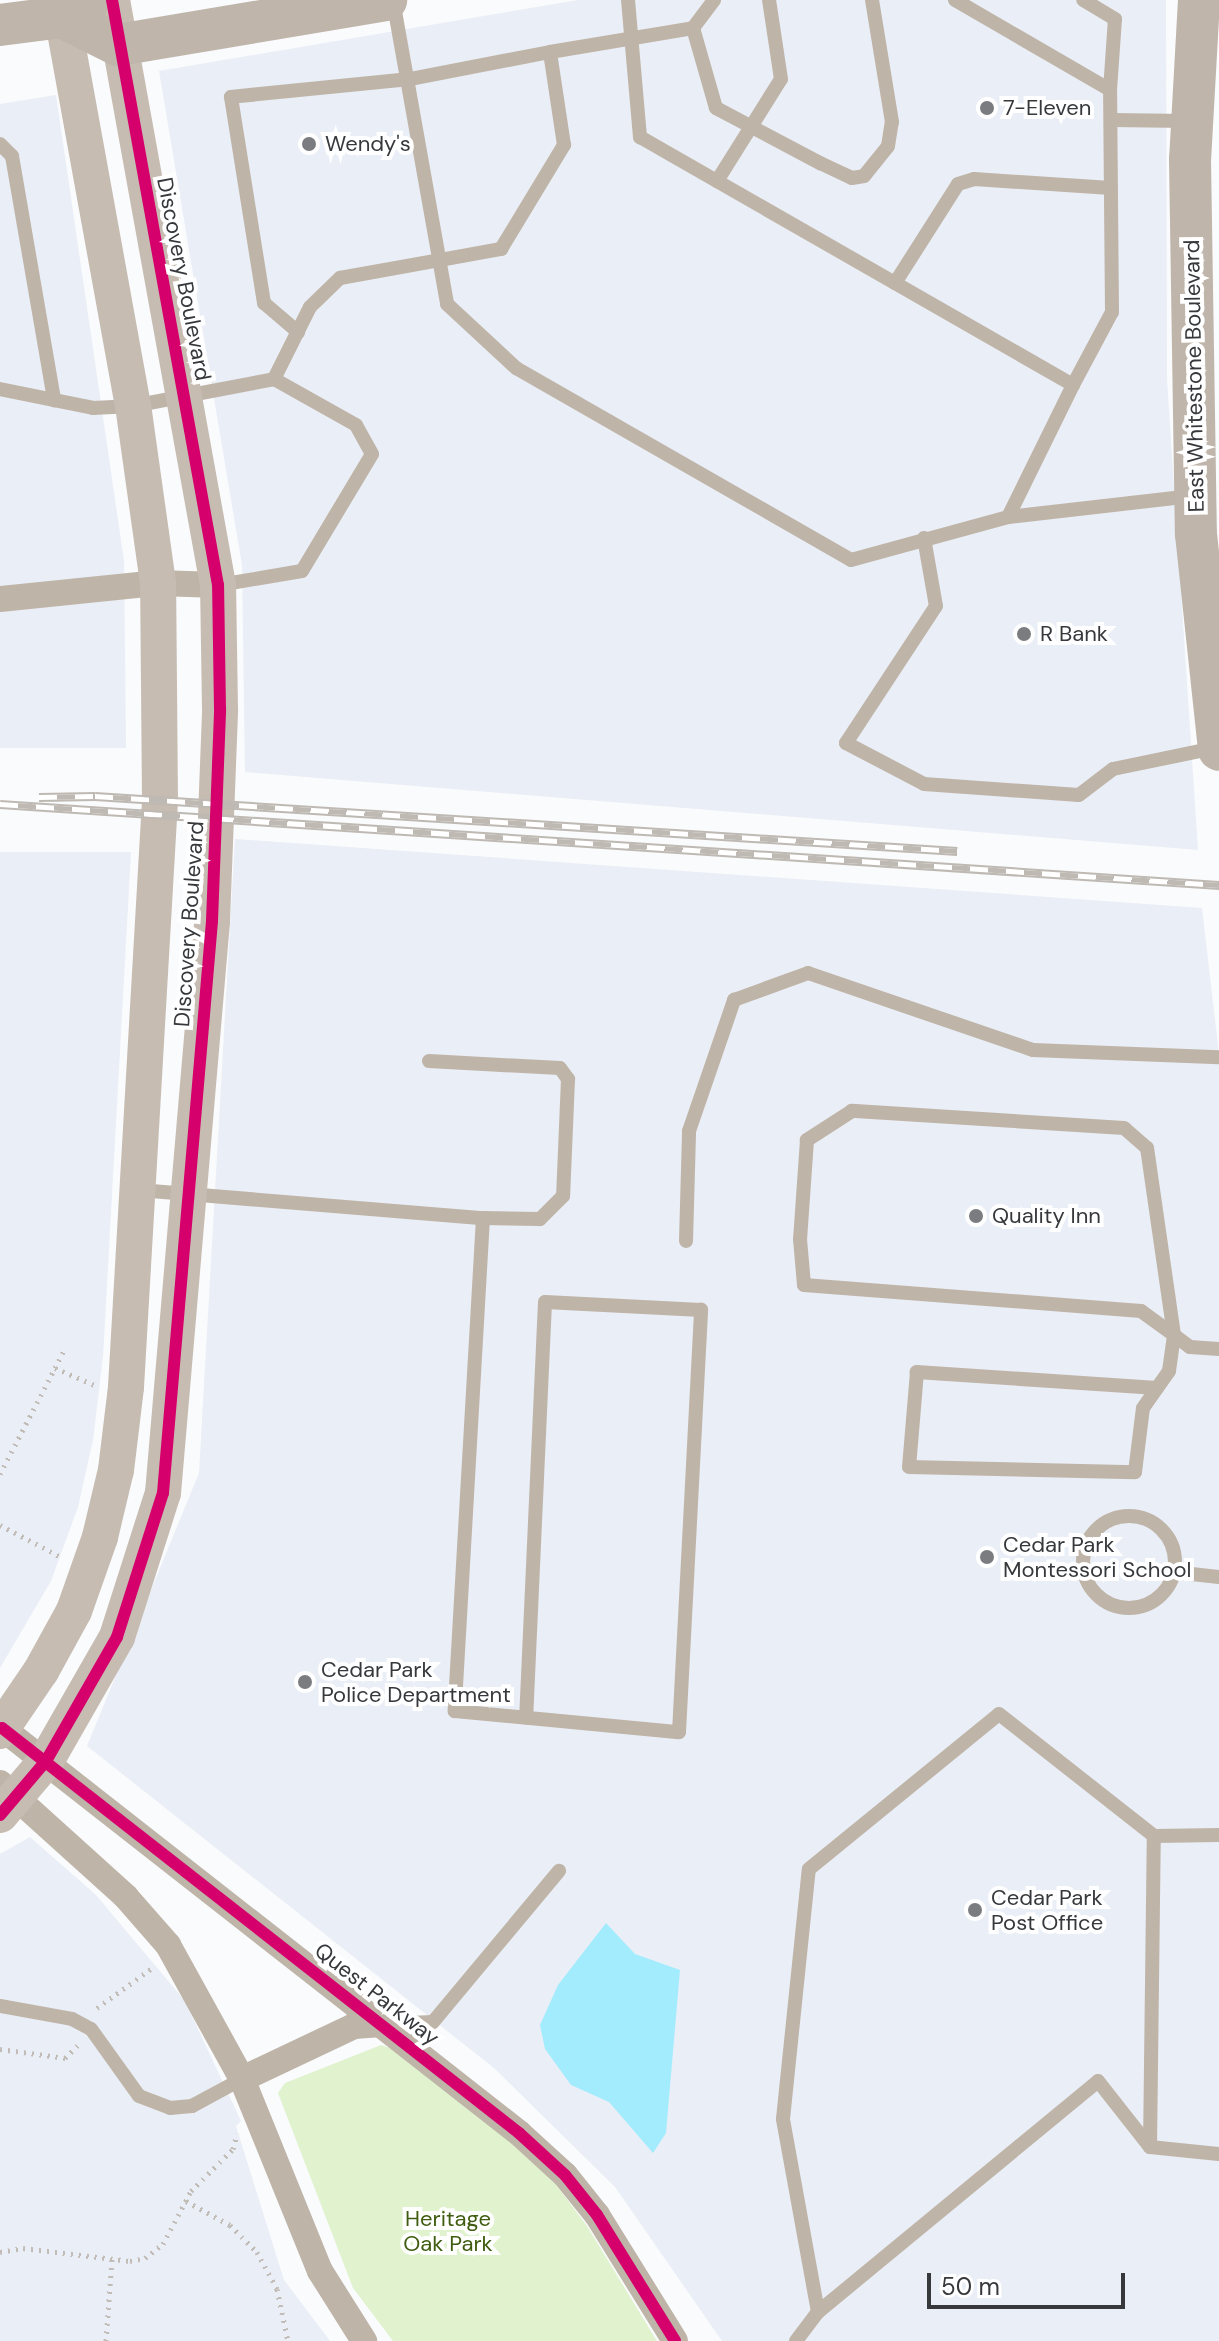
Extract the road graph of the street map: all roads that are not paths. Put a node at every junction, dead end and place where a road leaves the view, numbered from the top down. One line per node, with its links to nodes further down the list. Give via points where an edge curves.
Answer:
1 (112, 0): 14 (street, Discovery Boulevard)
2 (386, 0): 14 (main road)
3 (393, 0): 16 (lane)
4 (628, 0): 13 (lane)
5 (714, 0): 12 (lane)
6 (769, 0): 20 (lane, via 781,79)
7 (872, 0): 20 (lane, via 892,122 888,146 864,176 852,178)
8 (955, 0): 17 (lane)
9 (1083, 0): 17 (lane, via 1115,19)
10 (1199, 0): 19 (main road, East Whitestone Boulevard)
11 (39, 13): 14 (main road); 32 (street, Discovery Boulevard)
12 (693, 28): 13 (lane); 20 (lane, via 712,102)
13 (632, 40): 15 (lane); 22 (lane, via 640,137)
14 (118, 45): 30 (street, Discovery Boulevard)
15 (550, 52): 16 (lane); 24 (lane, via 564,145 501,249)
16 (410, 79): 24 (lane); 26 (lane, via 231,97 264,303)
17 (1110, 90): 18 (lane)
18 (1111, 120): 19 (lane); 23 (lane)
19 (1191, 121): 33 (main road, East Whitestone Boulevard)
20 (751, 127): 22 (lane)
21 (0, 144): 31 (lane, via 12,156)
22 (717, 181): 25 (lane)
23 (1111, 188): 25 (lane, via 974,179 958,184); 28 (lane, via 1112,312)
24 (436, 261): 26 (lane, via 340,278 324,288); 35 (lane, via 447,304 516,368 817,541 851,560)
25 (895, 283): 28 (lane)
26 (298, 332): 27 (lane)
27 (274, 379): 30 (lane); 37 (lane, via 356,425 372,454 302,571)
28 (1073, 385): 34 (lane)
29 (0, 389): 31 (lane)
30 (186, 395): 32 (lane); 37 (street, Discovery Boulevard)
31 (54, 400): 32 (lane, via 93,408)
32 (133, 406): 36 (street, Discovery Boulevard)
33 (1196, 496): 34 (lane); 39 (main road, East Whitestone Boulevard)
34 (1008, 517): 35 (lane)
35 (924, 538): 39 (lane, via 936,606 846,743 924,784 1079,795 1113,769)
36 (158, 583): 37 (street); 38 (street); 42 (street, Discovery Boulevard, via 160,801)
37 (218, 585): 43 (street, Discovery Boulevard, via 215,862)
38 (0, 599)
39 (1219, 748)
40 (1219, 1057): 45 (lane, via 1033,1050 808,973 734,1000 689,1131)
41 (429, 1061): 44 (lane, via 560,1068 568,1079 563,1196 540,1219)
42 (134, 1189): 43 (lane); 52 (street, Discovery Boulevard, via 126,1387 116,1470 100,1537 74,1611)
43 (187, 1194): 44 (lane); 53 (street, Discovery Boulevard, via 163,1493 117,1637)
44 (483, 1218): 51 (lane, via 455,1711)
45 (686, 1241)
46 (1174, 1335): 46 (lane, via 1141,1311 804,1285 800,1239 807,1140 852,1111 1124,1128 1147,1148); 47 (lane, via 1190,1347); 48 (lane, via 1169,1371)
47 (1219, 1349)
48 (1157, 1388): 48 (lane, via 1143,1408 1135,1472 909,1467 917,1372)
49 (1174, 1572): 49 (lane, via 1170,1542 1149,1520 1119,1517 1105,1523 1086,1546 1085,1576 1102,1600 1116,1607 1146,1605 1169,1586); 50 (lane)
50 (1219, 1577)
51 (526, 1718): 51 (lane, via 679,1732 701,1310 545,1302)
52 (1, 1729): 53 (street, Quest Parkway)
53 (46, 1761): 54 (street, Discovery Boulevard); 59 (street, Quest Parkway)
54 (5, 1799): 60 (street, via 126,1897 168,1945)
55 (1219, 1835): 56 (lane)
56 (1154, 1836): 61 (lane); 63 (lane, via 999,1714 809,1869 783,2119)
57 (559, 1871): 59 (lane, via 433,2022)
58 (0, 2006): 60 (lane, via 72,2019 91,2029 139,2096 170,2108 192,2106)
59 (382, 2024): 60 (street, via 354,2026); 65 (street, Quest Parkway, via 565,2175 597,2215)
60 (242, 2079): 64 (street, via 320,2271)
61 (1150, 2147): 62 (lane); 63 (lane, via 1098,2081)
62 (1219, 2154)
63 (818, 2312): 66 (lane)
64 (364, 2341)
65 (675, 2341)
66 (796, 2341)

